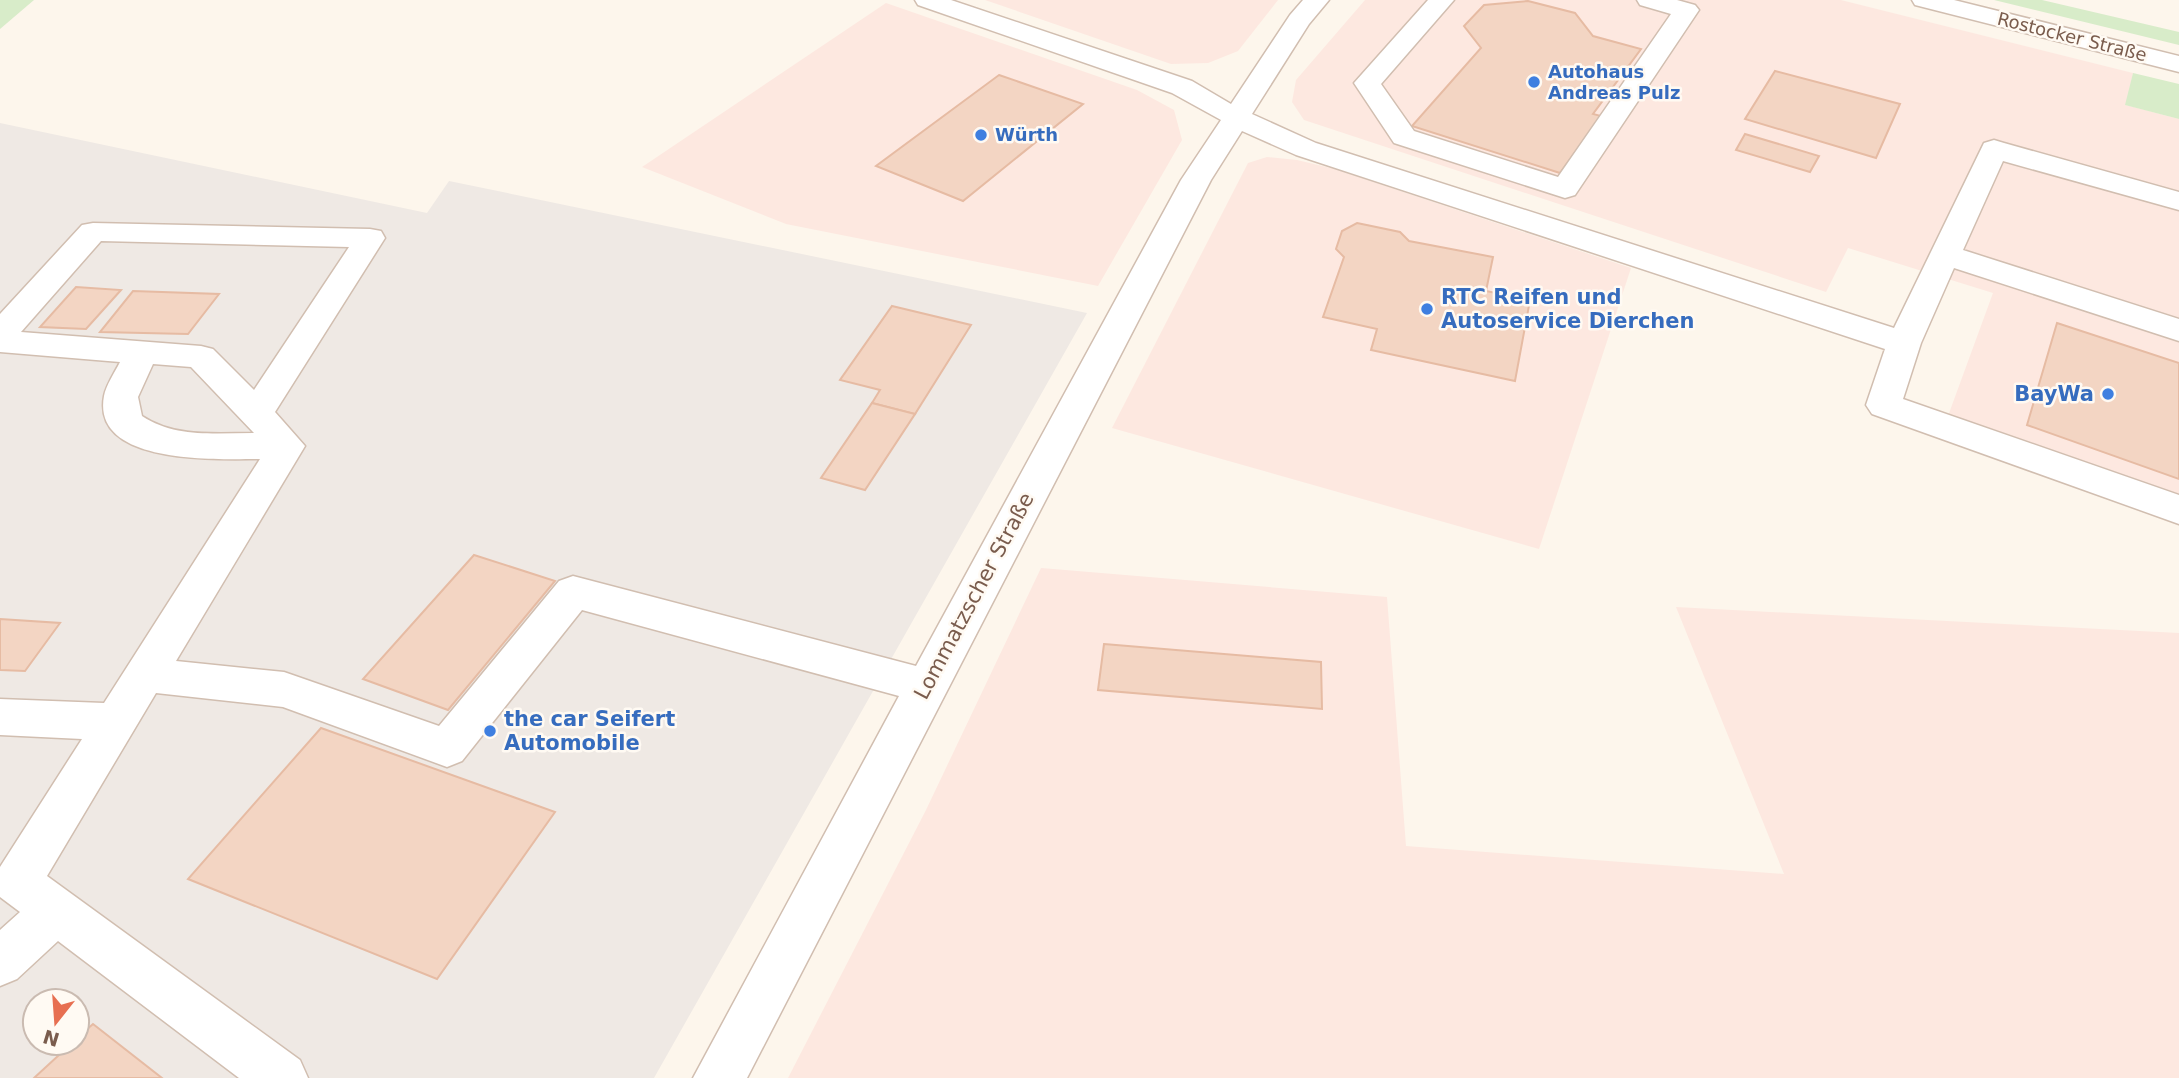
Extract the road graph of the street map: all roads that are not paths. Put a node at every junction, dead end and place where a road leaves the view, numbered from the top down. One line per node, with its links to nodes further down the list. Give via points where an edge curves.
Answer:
1 (927, 0): 6 (street)
2 (1317, 0): 8 (street, Lommatzscher Straße)
3 (1442, 0): 9 (street, via 1367,83)
4 (1649, 0): 9 (street, via 1686,10 1565,189)
5 (1924, 0): 7 (street, Rostocker Straße)
6 (967, 5): 8 (street, via 1182,86)
7 (2179, 64)
8 (1235, 117): 10 (street, via 1306,149); 22 (street, Lommatzscher Straße, via 1190,192)
9 (1404, 137): 10 (street)
10 (1375, 172): 16 (street)
11 (2179, 201): 12 (street, via 1994,149)
12 (1945, 256): 13 (street); 16 (street)
13 (2179, 330)
14 (0, 334): 18 (street, via 93,232 370,238)
15 (0, 341): 17 (street)
16 (1904, 342): 20 (street, via 1884,405)
17 (141, 352): 18 (street, via 201,357); 19 (street, via 121,397 125,422 150,439 191,446)
18 (257, 413): 19 (street)
19 (287, 446): 21 (street)
20 (2179, 510)
21 (146, 675): 22 (street, via 284,690 447,748 573,592); 24 (street)
22 (926, 686): 28 (street, Lommatzscher Straße)
23 (0, 717): 24 (street)
24 (117, 722): 25 (street, via 17,882)
25 (55, 912): 26 (street); 27 (street)
26 (0, 962)
27 (282, 1078)
28 (719, 1078)

